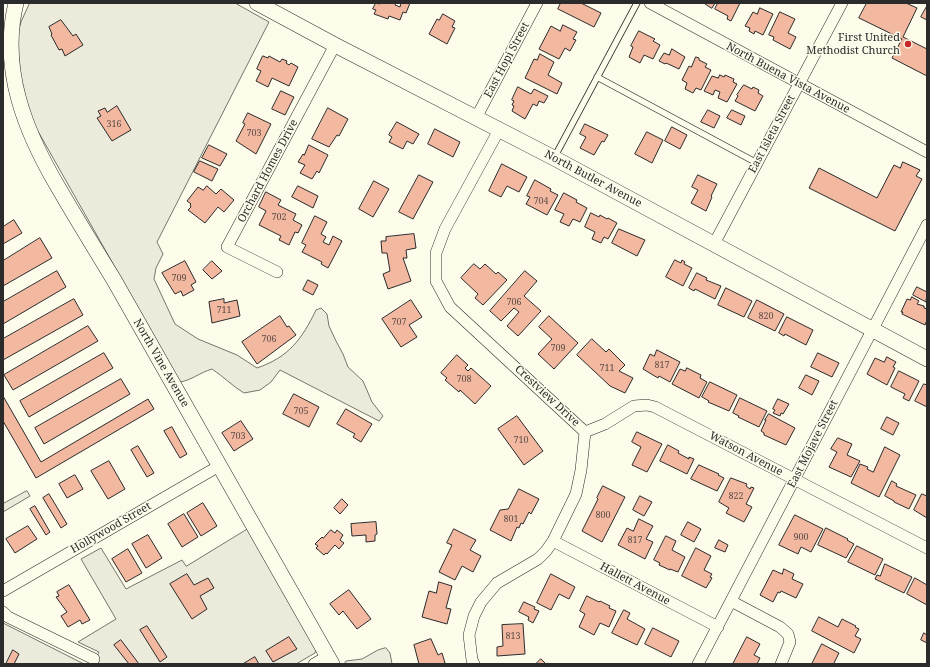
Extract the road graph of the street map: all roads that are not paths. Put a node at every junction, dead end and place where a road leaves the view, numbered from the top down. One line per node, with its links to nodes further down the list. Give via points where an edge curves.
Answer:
1 (16, 3): 7 (main road, North Vine Avenue)
2 (257, 3): 8 (main road, North Butler Avenue)
3 (537, 3): 12 (street, East Hopi Street)
4 (637, 3): 10 (lane)
5 (650, 3): 11 (street, North Buena Vista Avenue)
6 (842, 3): 11 (street, East Isleta Street)
7 (4, 39): 9 (main road, North Vine Avenue)
8 (335, 45): 12 (main road, North Butler Avenue); 19 (street, Orchard Homes Drive, via 227,247)
9 (4, 62): 23 (main road, North Vine Avenue, via 9,87 26,131)
10 (597, 76): 15 (lane); 16 (lane)
11 (799, 84): 14 (street, North Buena Vista Avenue); 16 (street, East Isleta Street)
12 (476, 118): 13 (main road, North Butler Avenue)
13 (499, 130): 15 (main road, North Butler Avenue); 22 (street, Crestview Drive, via 445,229 436,254 436,281 450,307)
14 (927, 152)
15 (554, 158): 18 (main road, North Butler Avenue)
16 (757, 162): 18 (street, East Isleta Street)
17 (927, 225): 20 (street, East Mojave Street)
18 (714, 244): 20 (main road, North Butler Avenue)
19 (277, 272)
20 (872, 330): 21 (main road, North Butler Avenue); 24 (street, East Mojave Street)
21 (927, 359)
22 (585, 432): 24 (street, Watson Avenue, via 634,406 647,405); 25 (street, Crestview Drive, via 576,494)
23 (219, 466): 27 (street, Hollywood Street); 32 (main road, North Vine Avenue)
24 (795, 479): 26 (street, Watson Avenue); 28 (street, East Mojave Street)
25 (553, 541): 30 (street, Hallett Avenue); 34 (street, Crestview Drive, via 538,559 497,583 481,602 469,635)
26 (927, 548)
27 (3, 591)
28 (731, 601): 30 (street, East Mojave Street); 36 (street, via 780,627 788,634 790,642)
29 (3, 612): 31 (street, via 8,617)
30 (718, 627): 35 (street, East Mojave Street)
31 (94, 659)
32 (330, 660): 33 (street)
33 (314, 664)
34 (474, 664)
35 (698, 664)
36 (781, 664)

